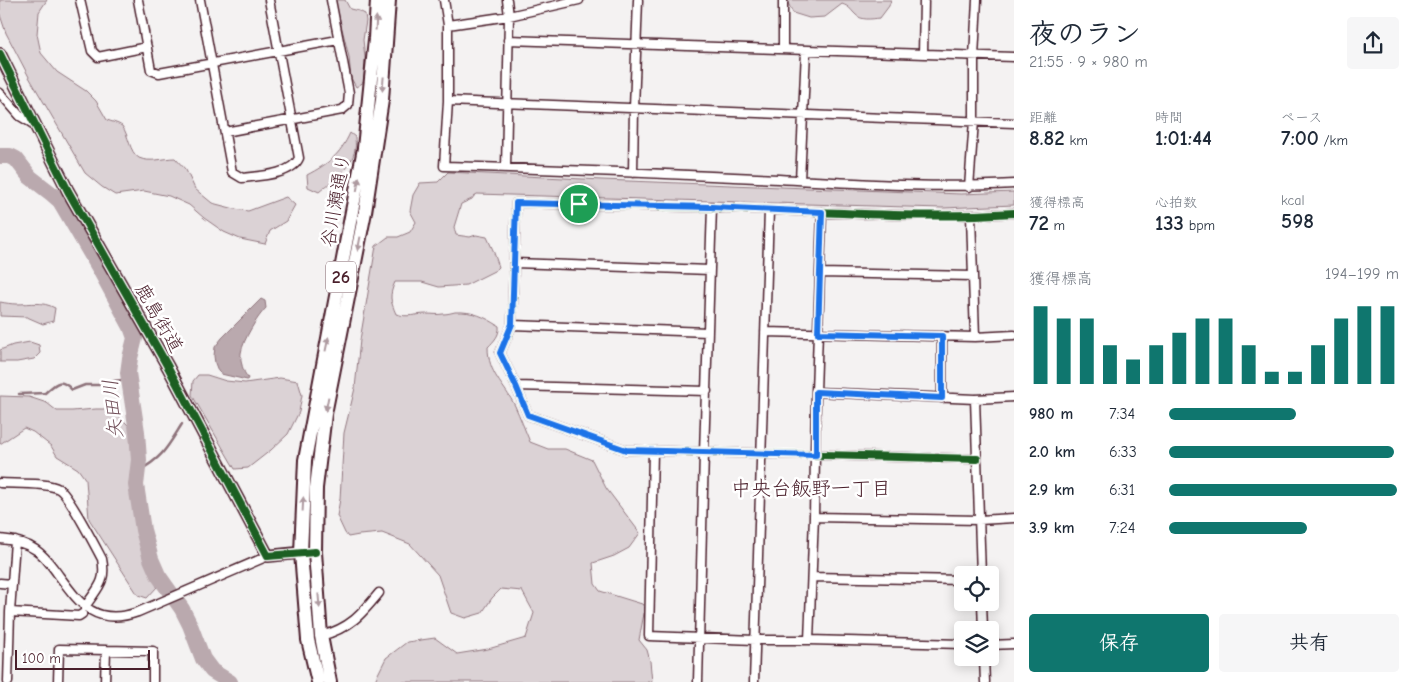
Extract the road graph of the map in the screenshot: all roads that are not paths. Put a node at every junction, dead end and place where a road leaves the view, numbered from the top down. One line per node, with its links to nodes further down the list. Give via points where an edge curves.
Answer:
1 (80, 0): 21 (street, via 92,51 98,57)
2 (138, 0): 21 (street)
3 (200, 0): 29 (street)
4 (269, 0): 23 (street)
5 (331, 0): 18 (street)
6 (377, 0): 79 (main road, 谷川瀬通り / 26, one-way to 6, via 305,460 364,148)
7 (389, 0): 78 (main road, 26, one-way to 78, via 382,100 365,212 320,445)
8 (444, 0): 17 (street)
9 (507, 0): 16 (street)
10 (579, 0): 15 (street)
11 (638, 0): 20 (street)
12 (783, 0): 22 (street)
13 (924, 0): 26 (street)
14 (977, 0): 27 (street)
15 (570, 1): 16 (street)
16 (509, 16): 17 (street); 19 (street)
17 (448, 25): 31 (street)
18 (338, 40): 23 (street); 35 (street, via 349,93 348,105 342,110)
19 (508, 40): 20 (street); 32 (street)
20 (637, 44): 22 (street); 33 (street)
21 (147, 47): 29 (street, via 151,70 159,73)
22 (783, 49): 24 (street)
23 (279, 50): 29 (street); 35 (street)
24 (806, 50): 26 (street); 34 (street)
25 (0, 54): 38 (street, 鹿島街道)
26 (923, 54): 27 (street)
27 (974, 57): 28 (street); 36 (street)
28 (1014, 58)
29 (212, 63): 39 (street)
30 (0, 93): 38 (street, via 20,116)
31 (448, 100): 32 (street); 40 (street, via 444,166)
32 (507, 104): 33 (street); 40 (street)
33 (634, 108): 34 (street); 41 (street)
34 (803, 114): 36 (street); 42 (street)
35 (292, 120): 39 (street); 39 (street, via 299,158 281,172 242,178 232,172)
36 (974, 121): 37 (street); 44 (street)
37 (1014, 122)
38 (36, 126): 80 (street, 鹿島街道, via 68,191 168,367)
39 (224, 132)
40 (506, 168): 41 (street)
41 (633, 173): 42 (street)
42 (800, 180): 44 (street)
43 (1014, 184): 44 (street)
44 (970, 187)
45 (712, 207): 46 (street); 50 (street, via 516,203); 51 (street)
46 (769, 210): 47 (street); 56 (street)
47 (822, 212): 49 (street); 52 (street)
48 (1014, 213): 49 (street)
49 (971, 216): 53 (street)
50 (515, 263): 51 (street); 54 (street)
51 (710, 270): 55 (street)
52 (820, 273): 53 (street); 57 (street)
53 (973, 276): 60 (street)
54 (512, 324): 55 (street); 61 (street, via 500,353)
55 (708, 332): 62 (street)
56 (765, 332): 57 (street); 69 (street)
57 (818, 333): 59 (street); 63 (street)
58 (1014, 335): 60 (street)
59 (942, 336): 60 (street); 65 (street)
60 (975, 337)
61 (516, 386): 62 (street); 67 (street, via 528,415 626,450)
62 (707, 391): 68 (street)
63 (816, 392): 65 (street); 70 (street)
64 (1014, 397): 66 (street)
65 (942, 398): 66 (street)
66 (975, 399): 71 (street)
67 (653, 451): 68 (street); 90 (street, via 649,636)
68 (704, 452): 69 (street); 90 (street)
69 (761, 453): 70 (street); 91 (street)
70 (816, 455): 71 (street); 73 (street)
71 (977, 459): 75 (street)
72 (0, 483): 87 (street, via 48,485 58,488 70,502 102,559 104,569 103,580)
73 (814, 517): 75 (street); 82 (street)
74 (1014, 518): 75 (street)
75 (979, 520): 81 (street)
76 (0, 539): 77 (street)
77 (15, 541): 85 (street); 87 (street, via 38,551 48,561)
78 (315, 552): 79 (street); 89 (main road, 26, one-way to 89)
79 (301, 553): 80 (street); 104 (main road, 26, via 308,640)
80 (268, 556): 87 (street, via 131,615 111,617)
81 (981, 566)
82 (812, 577): 83 (street); 92 (street)
83 (954, 580)
84 (0, 583): 85 (street)
85 (12, 584): 88 (street)
86 (379, 593): 89 (street, via 357,619)
87 (84, 610): 88 (street, via 79,616)
88 (10, 612): 94 (street)
89 (322, 636): 105 (main road, 26)
90 (700, 638): 91 (street); 106 (street)
91 (755, 640): 92 (street); 107 (street)
92 (809, 640): 95 (street)
93 (0, 642): 94 (street)
94 (9, 643): 100 (street)
95 (954, 644)
96 (1014, 644): 97 (street)
97 (999, 645)
98 (106, 650): 101 (street, via 59,649); 102 (street); 103 (street, via 153,651)
99 (984, 666): 108 (street)
100 (8, 682)
101 (58, 682)
102 (105, 682)
103 (153, 682)
104 (318, 682)
105 (330, 682)
106 (698, 682)
107 (754, 682)
108 (985, 682)

